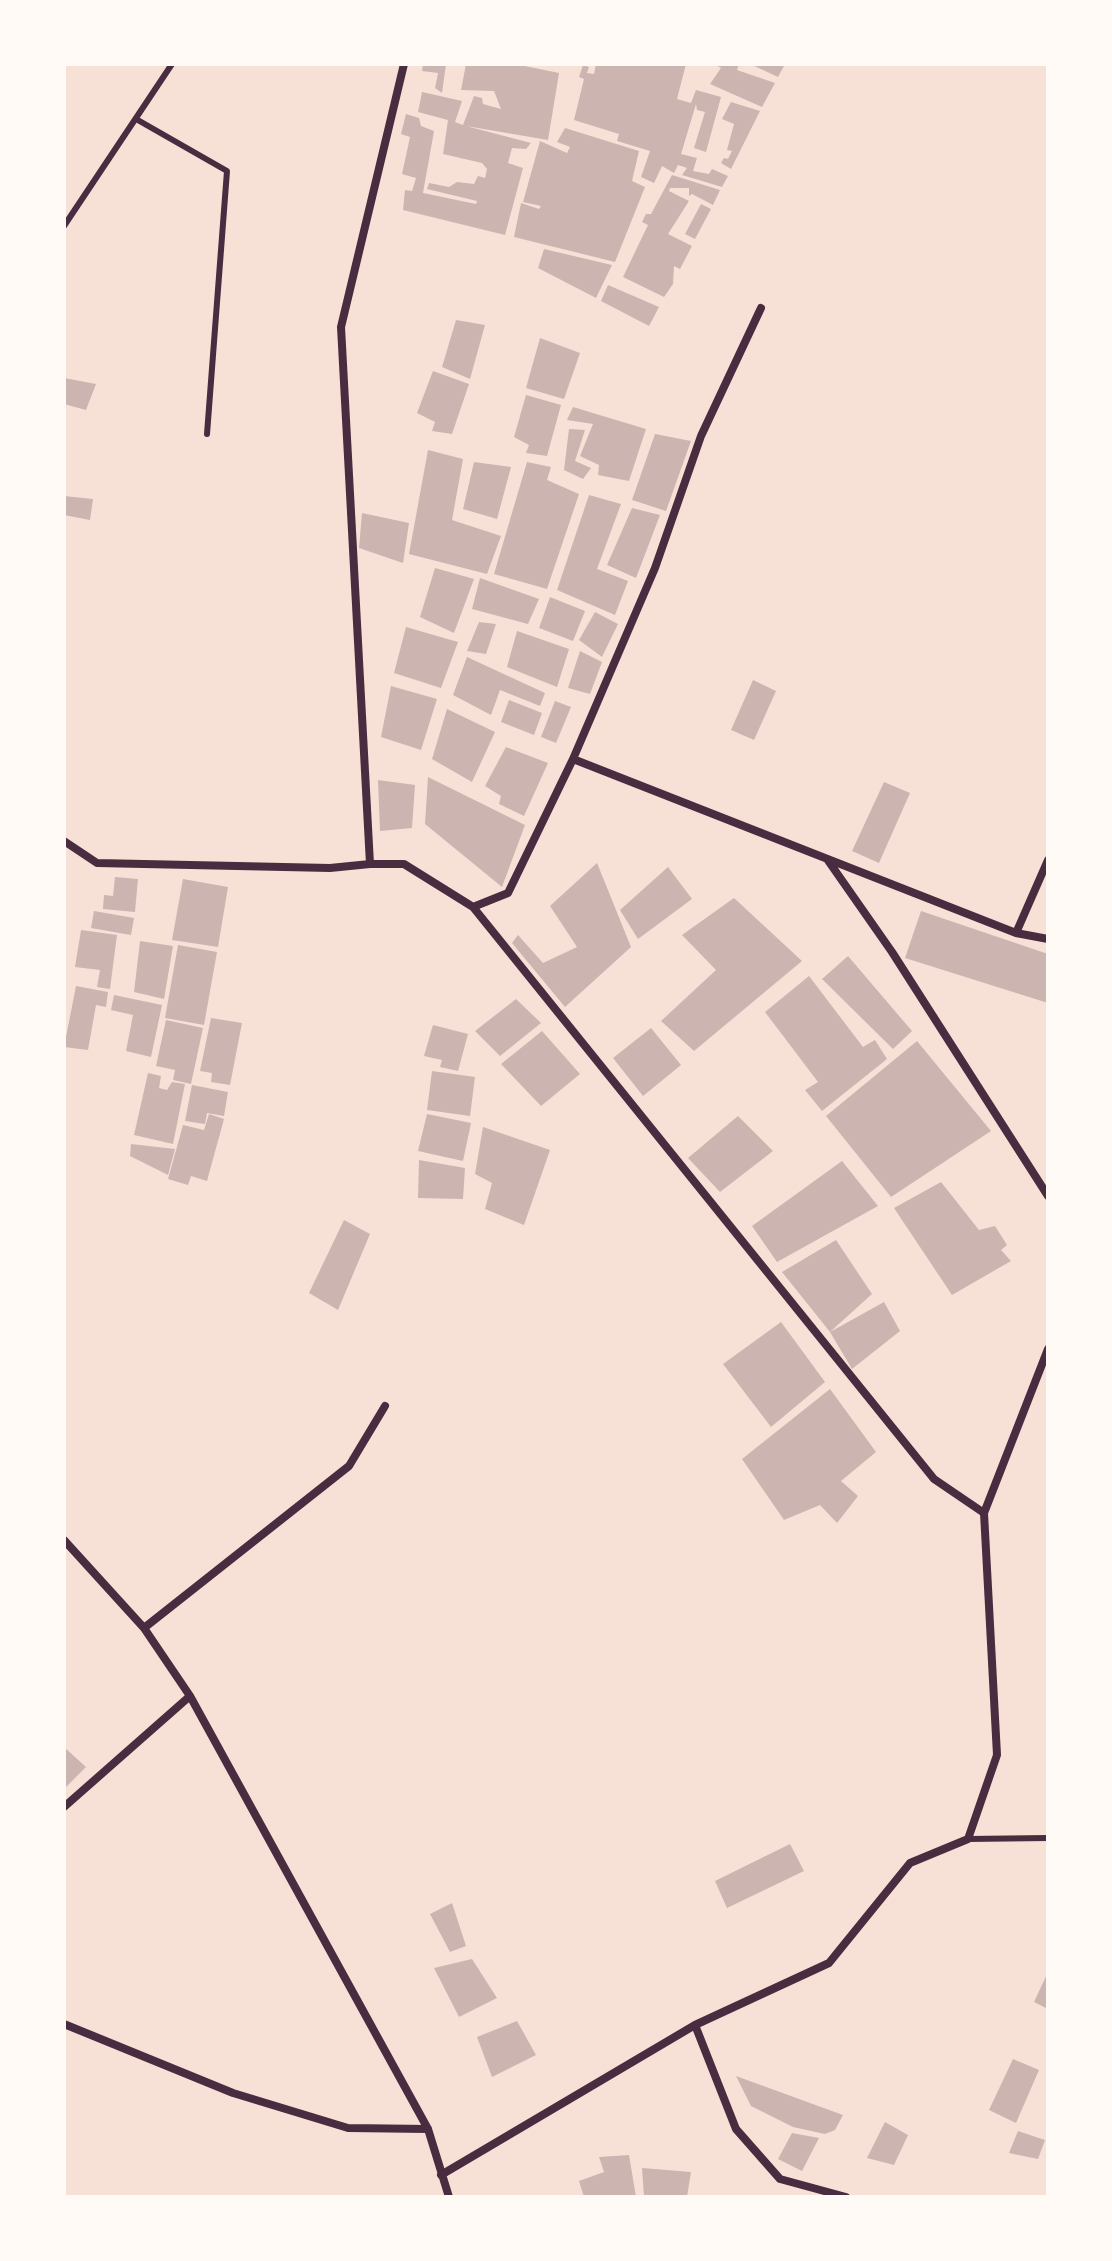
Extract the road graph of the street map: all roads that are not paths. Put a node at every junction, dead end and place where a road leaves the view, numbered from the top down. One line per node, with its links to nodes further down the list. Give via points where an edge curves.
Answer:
1 (172, 64): 3 (lane)
2 (404, 64): 11 (street, via 341,327)
3 (136, 119): 4 (lane); 6 (lane, via 227,171)
4 (64, 226)
5 (761, 308): 7 (street, via 701,436 655,568)
6 (207, 434)
7 (573, 759): 9 (street); 12 (street, via 508,893)
8 (64, 841): 11 (street, via 97,863 330,868)
9 (827, 859): 13 (street); 15 (street)
10 (1048, 860): 13 (street)
11 (370, 864): 12 (street, via 404,864)
12 (473, 907): 18 (street, via 934,1479)
13 (1016, 933): 14 (street)
14 (1048, 939)
15 (1048, 1196)
16 (1048, 1349): 18 (street)
17 (385, 1406): 20 (street, via 349,1466)
18 (984, 1513): 24 (street, via 997,1755)
19 (64, 1540): 20 (street)
20 (144, 1628): 21 (street)
21 (190, 1696): 22 (street); 27 (street)
22 (64, 1807)
23 (1048, 1838): 24 (lane)
24 (968, 1839): 26 (street, via 910,1863 829,1963)
25 (64, 2024): 27 (street, via 233,2093 348,2128)
26 (695, 2025): 28 (street); 30 (street, via 736,2129 780,2179)
27 (428, 2129): 28 (street)
28 (441, 2175): 29 (street)
29 (449, 2197)
30 (846, 2197)

